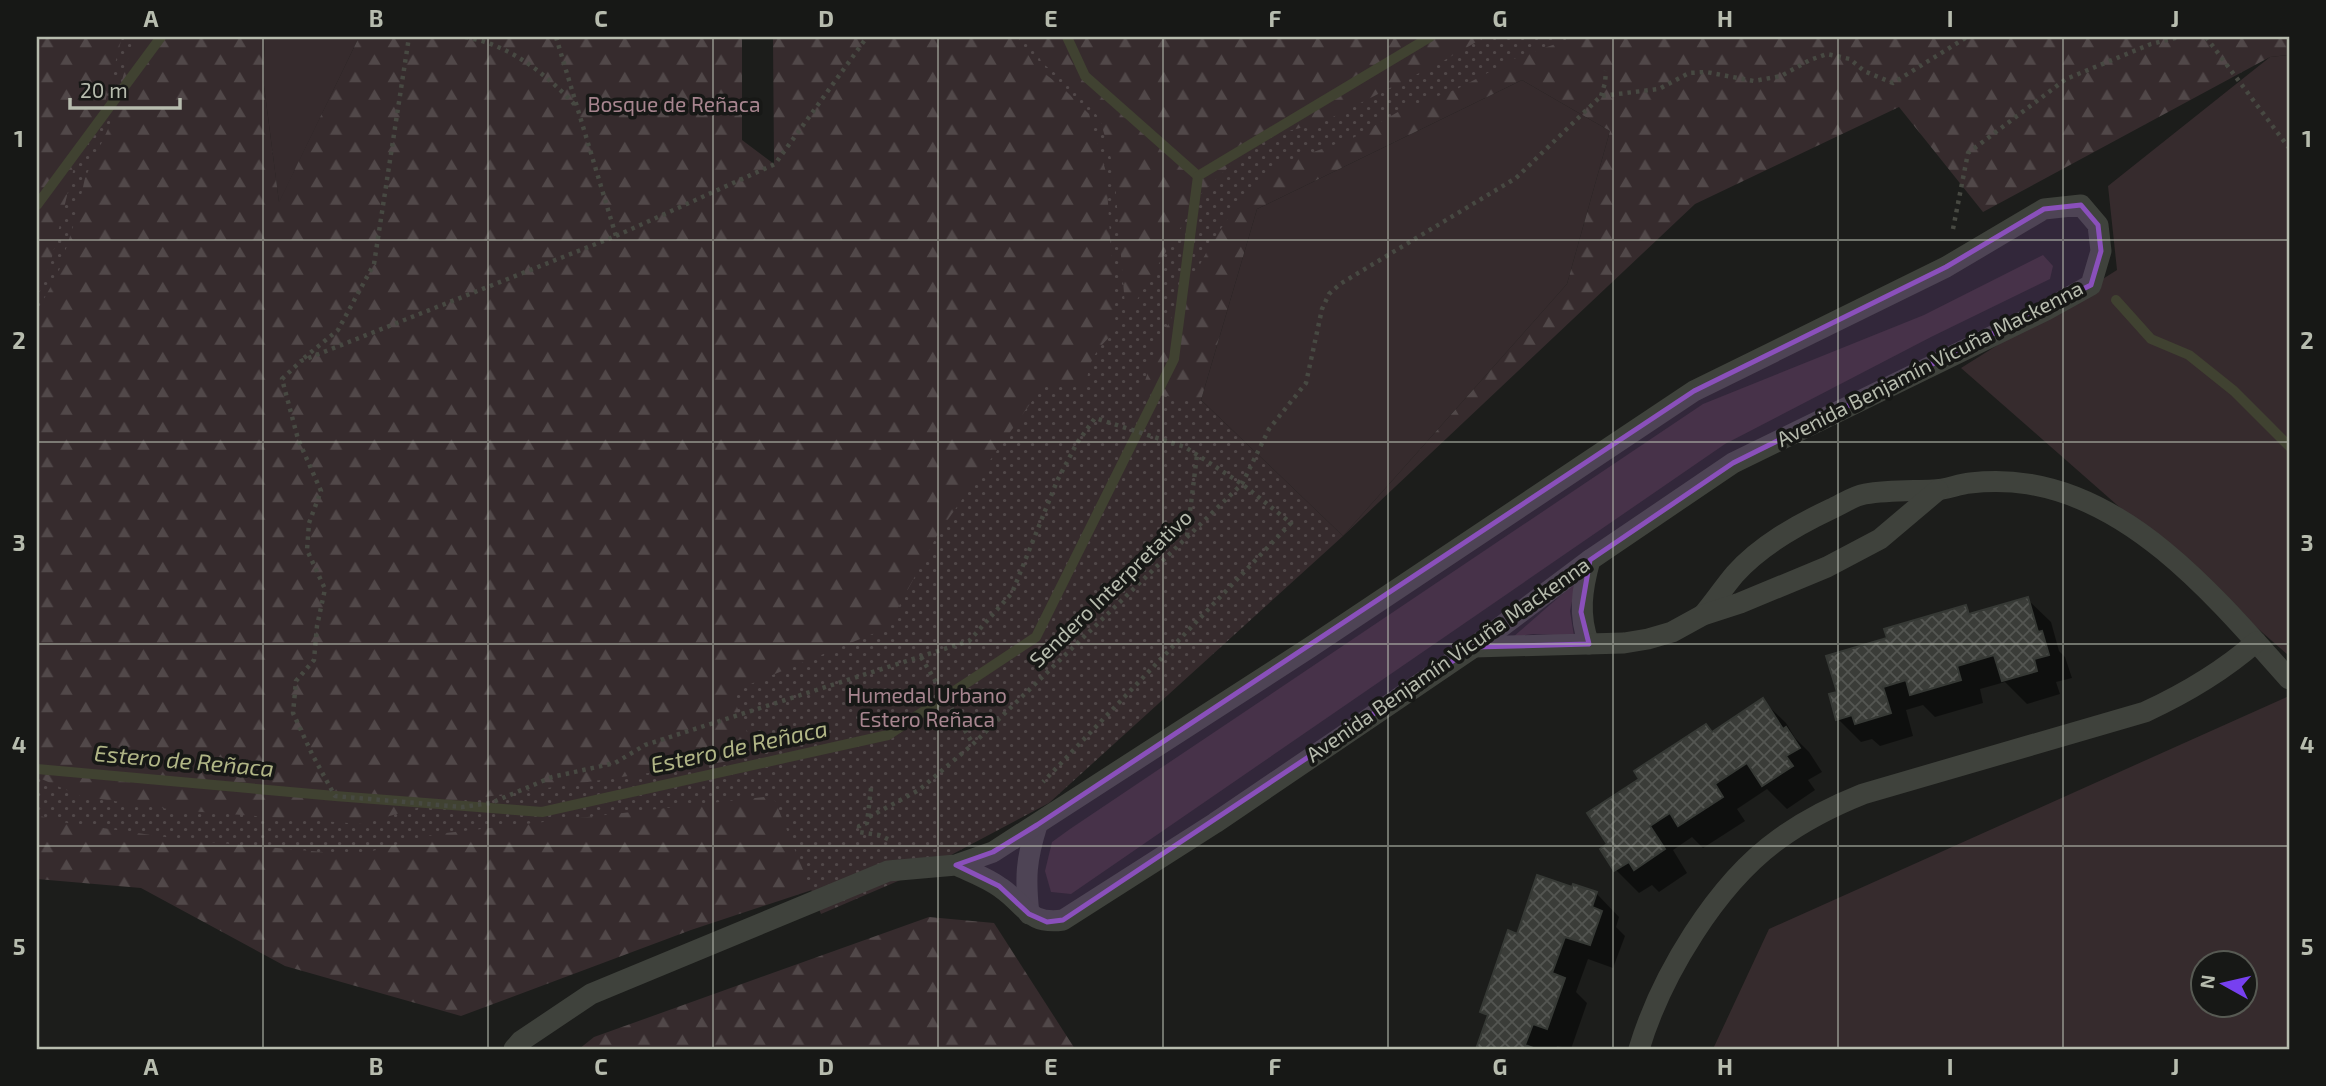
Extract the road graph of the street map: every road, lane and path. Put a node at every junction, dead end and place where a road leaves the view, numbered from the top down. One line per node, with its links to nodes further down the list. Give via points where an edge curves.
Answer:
1 (409, 37): 14 (path, via 374,264 338,330)
2 (465, 37): 10 (path, via 512,53 538,70)
3 (556, 37): 10 (path)
4 (867, 37): 12 (path, via 775,164)
5 (1966, 37): 9 (path, via 1893,83 1864,71 1850,59 1827,54 1781,76 1754,81 1689,73 1659,89)
6 (2179, 37): 13 (path, via 2066,79 1968,153)
7 (2206, 37): 11 (path)
8 (1606, 71): 9 (path)
9 (1601, 96): 16 (path, Sendero Interpretativo, via 1516,178 1329,294 1315,332 1307,383 1269,429)
10 (577, 107): 12 (path)
11 (2289, 148)
12 (616, 236): 14 (path)
13 (1945, 267): 19 (street, Avenida Benjamín Vicuña Mackenna, via 2044,209 2081,205 2098,225 2101,250 2091,285 1733,463); 30 (street, Avenida Benjamín Vicuña Mackenna, via 1694,391)
14 (301, 361): 24 (path, via 282,379 298,439 321,491 309,523 307,550 325,589 314,660 296,681 293,713 335,796 462,807 491,803 552,777 615,763 645,745)
15 (1197, 454): 16 (path); 18 (path); 24 (path, via 1095,418 1057,481 1012,593 969,641)
16 (1242, 484): 18 (path, Sendero Interpretativo); 28 (path, via 1291,523)
17 (1938, 490): 20 (street, via 1870,544 1827,567); 20 (street, via 1861,494 1801,523 1754,556); 21 (street, via 1998,481 2055,489 2082,499 2130,524 2207,590)
18 (1187, 537): 26 (path, Sendero Interpretativo)
19 (1590, 560): 22 (street, via 1581,612); 23 (street, Avenida Benjamín Vicuña Mackenna)
20 (1703, 615): 22 (street, via 1648,639)
21 (2256, 642): 25 (street); 35 (street, via 2213,677 2145,712 1863,794 1786,834 1734,880 1689,942 1664,986)
22 (1589, 644): 23 (street)
23 (1474, 647): 33 (street, Avenida Benjamín Vicuña Mackenna, via 1063,920 1047,922)
24 (921, 657): 26 (path)
25 (2289, 679)
26 (973, 744): 29 (path, Sendero Interpretativo, via 919,790)
27 (871, 788): 29 (path)
28 (1036, 790)
29 (869, 817): 31 (path, via 859,832)
30 (1037, 825): 32 (street, Avenida Benjamín Vicuña Mackenna, via 993,852); 33 (street, via 1025,882)
31 (894, 841)
32 (956, 864): 33 (street, via 999,886); 34 (street, Avenida Benjamín Vicuña Mackenna, via 888,871 749,927 591,994)
33 (1029, 914)
34 (514, 1049)
35 (1639, 1049)

